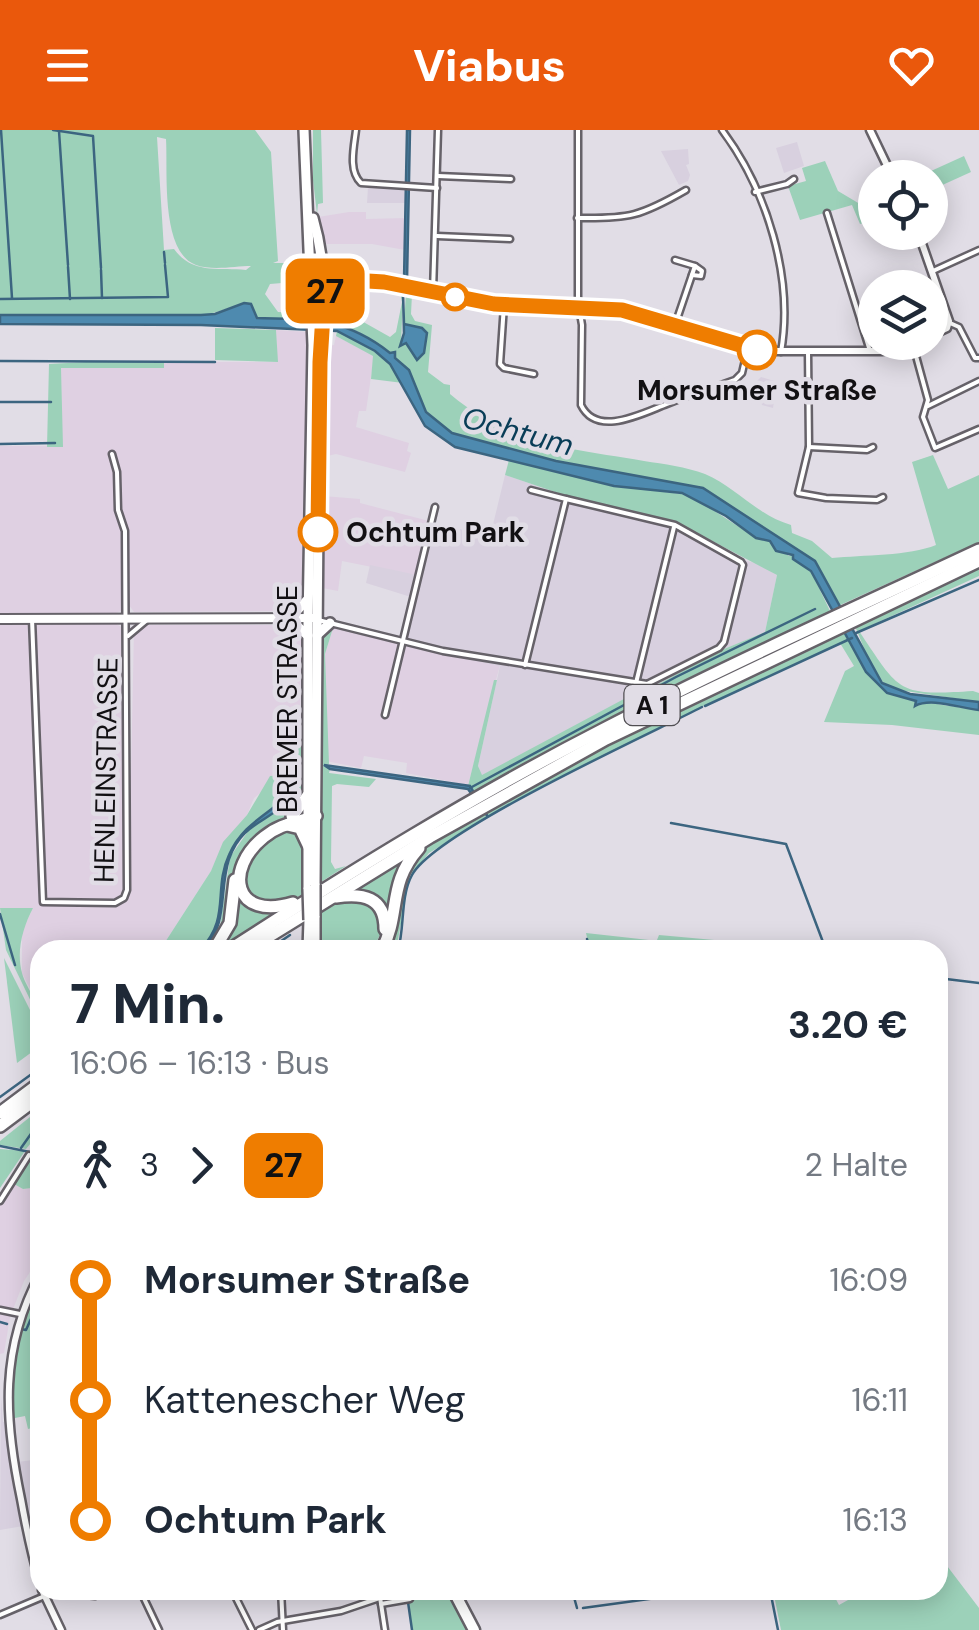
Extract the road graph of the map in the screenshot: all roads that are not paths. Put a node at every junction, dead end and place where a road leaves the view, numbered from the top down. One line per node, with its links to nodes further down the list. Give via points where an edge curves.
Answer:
1 (306, 130): 14 (main road)
2 (356, 130): 11 (street, via 355,177 362,183)
3 (438, 130): 8 (street)
4 (578, 130): 16 (street)
5 (722, 130): 13 (street)
6 (870, 130): 7 (street)
7 (884, 160)
8 (438, 176): 10 (street); 11 (street)
9 (794, 178): 13 (street)
10 (511, 179)
11 (437, 188): 17 (street)
12 (686, 190): 16 (street, via 640,215)
13 (756, 192): 33 (street, via 784,290)
14 (308, 201): 22 (main road); 23 (main road)
15 (827, 213): 27 (street)
16 (577, 218): 26 (street)
17 (437, 236): 18 (street); 24 (street)
18 (510, 239)
19 (979, 250): 21 (street)
20 (676, 260): 29 (street, via 695,266)
21 (934, 270)
22 (325, 285): 23 (main road); 24 (street, via 384,282); 30 (main road)
23 (312, 287): 30 (main road)
24 (434, 292): 25 (street)
25 (504, 305): 26 (street); 38 (street, via 500,364)
26 (579, 307): 29 (street); 31 (street, via 581,404 594,419 626,420 736,380)
27 (858, 312)
28 (948, 323): 35 (street, via 959,327)
29 (676, 325): 31 (street)
30 (319, 327): 52 (main road, BREMER STRASSE); 59 (main road, BREMER STRASSE)
31 (748, 347): 33 (street)
32 (858, 351): 34 (street)
33 (781, 352): 34 (street)
34 (808, 352): 42 (street)
35 (977, 358): 37 (street)
36 (918, 360): 40 (street)
37 (979, 366)
38 (534, 374)
39 (979, 381): 40 (street)
40 (928, 406): 41 (street, via 923,418 934,448)
41 (979, 430)
42 (809, 446): 43 (street); 46 (street, via 798,493)
43 (873, 447)
44 (112, 454): 56 (street, HENLEINSTRASSE, via 125,531)
45 (531, 490): 47 (street)
46 (883, 497)
47 (566, 498): 49 (street); 64 (street)
48 (435, 507): 63 (street)
49 (674, 525): 65 (street); 65 (street, via 741,562 740,580 719,648 647,684)
50 (979, 550): 53 (highway, A 1)
51 (979, 562): 53 (highway, A 1)
52 (309, 598): 58 (main road); 59 (main road, BREMER STRASSE)
53 (848, 616): 68 (highway, A 1, via 664,698)
54 (32, 618): 55 (main road); 56 (main road); 62 (street, HENLEINSTRASSE, via 43,902 115,902 127,890)
55 (0, 619)
56 (127, 619): 57 (main road); 62 (street, HENLEINSTRASSE)
57 (148, 619): 58 (main road); 62 (street, HENLEINSTRASSE)
58 (293, 619): 59 (main road); 61 (main road)
59 (311, 619): 60 (street); 61 (main road, BREMER STRASSE)
60 (330, 623): 61 (main road); 63 (street)
61 (313, 635): 67 (main road, BREMER STRASSE); 70 (main road, BREMER STRASSE)
62 (128, 636)
63 (402, 641): 64 (street); 66 (street)
64 (525, 665): 65 (street)
65 (636, 682)
66 (385, 715)
67 (309, 794): 69 (highway); 70 (main road, BREMER STRASSE)
68 (479, 803): 72 (highway, A 1); 74 (highway, A 1)
69 (292, 816): 70 (highway); 76 (highway, via 246,850)
70 (312, 817): 71 (highway); 73 (main road, BREMER STRASSE); 74 (main road, BREMER STRASSE)
71 (278, 828): 73 (highway, via 300,828); 74 (highway, via 246,859 243,892 267,909)
72 (430, 837): 75 (highway, A 1); 81 (highway, via 401,872)
73 (309, 846): 74 (main road, BREMER STRASSE)
74 (310, 891): 77 (highway, A 1); 79 (main road, bridge)
75 (327, 898): 78 (highway, A 1); 80 (highway, via 359,894 379,904)
76 (220, 940)
77 (243, 940)
78 (262, 940)
79 (312, 940)
80 (382, 940)
81 (386, 940)
82 (30, 1090): 84 (highway)
83 (30, 1104): 85 (highway)
84 (0, 1113)
85 (0, 1126)
86 (30, 1156): 87 (street)
87 (0, 1201)
88 (30, 1294): 90 (street)
89 (0, 1310): 90 (street)
90 (20, 1314): 91 (street, via 6,1362 6,1418)
91 (30, 1534)
92 (30, 1600): 99 (street)
93 (46, 1600): 101 (street)
94 (145, 1600): 102 (street)
95 (237, 1600): 103 (street)
96 (281, 1600): 100 (street)
97 (380, 1600): 100 (street); 106 (street)
98 (458, 1600): 107 (highway)
99 (0, 1615)
100 (282, 1622): 104 (street); 105 (street)
101 (61, 1630)
102 (159, 1630)
103 (252, 1630)
104 (259, 1630)
105 (283, 1630)
106 (384, 1630)
107 (474, 1630)

